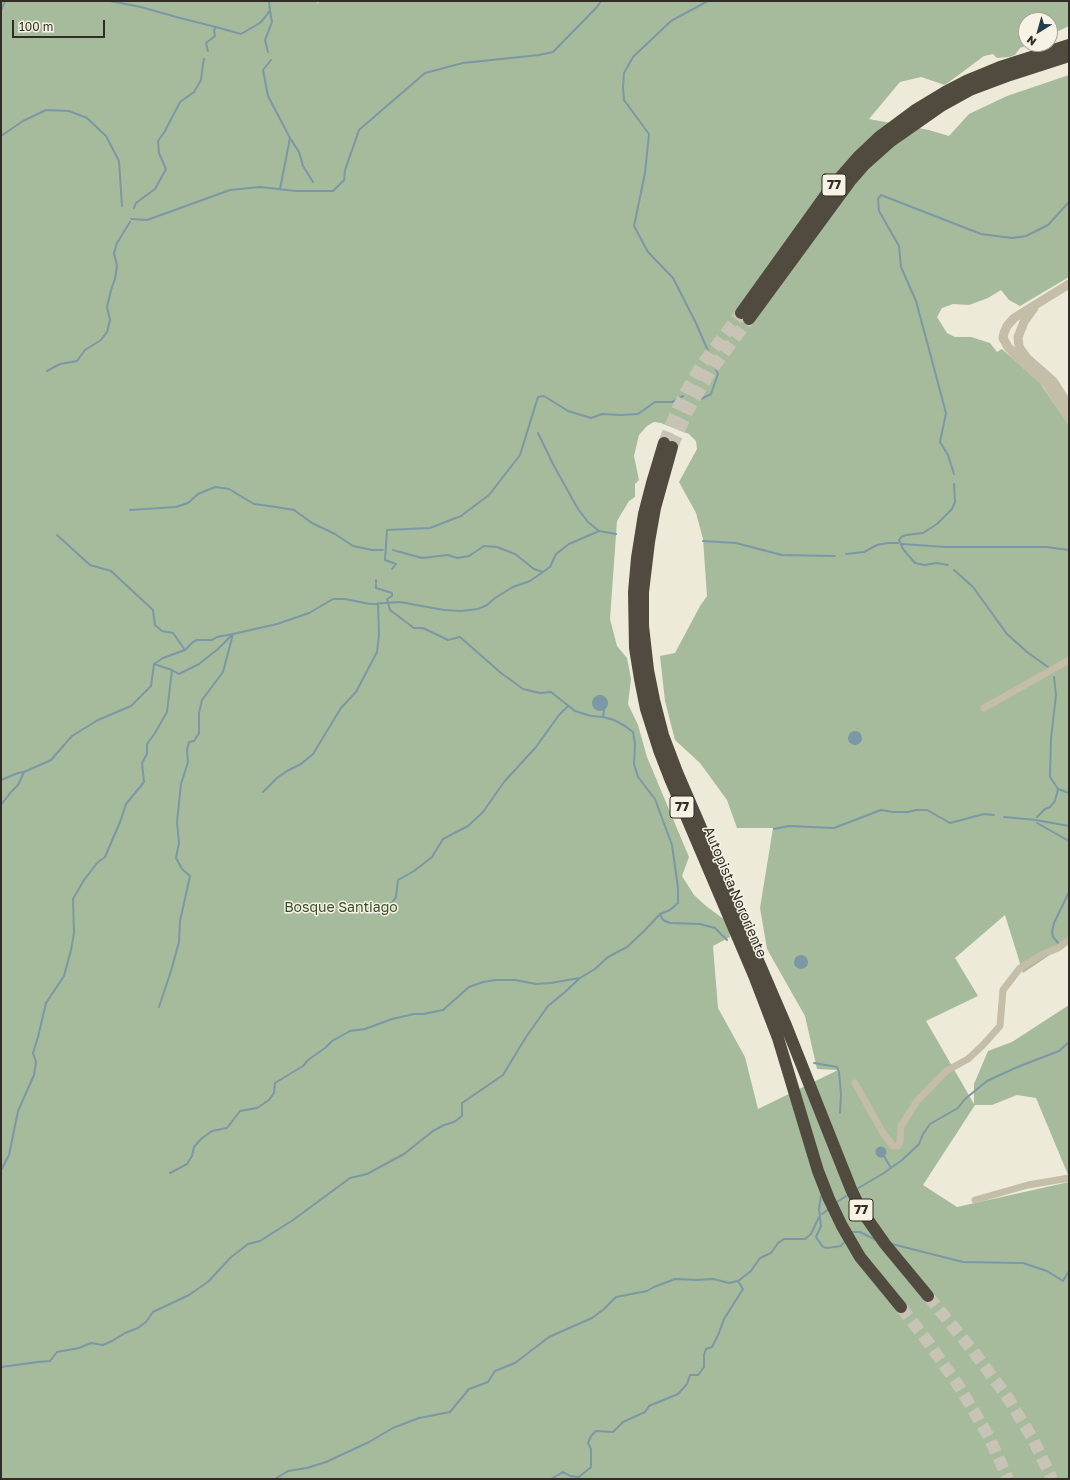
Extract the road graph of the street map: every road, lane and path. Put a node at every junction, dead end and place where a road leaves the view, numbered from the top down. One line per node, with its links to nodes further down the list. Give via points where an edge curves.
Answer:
1 (1069, 45): 3 (highway, 77, via 989,71 947,91)
2 (1069, 56): 3 (highway, 77)
3 (937, 102): 6 (highway, 77, via 896,124 859,156 830,189)
4 (1069, 284): 5 (street)
5 (1037, 304): 7 (street, via 1024,322); 8 (street, via 1014,318 1007,326)
6 (745, 316)
7 (1018, 337): 8 (street, via 1010,331); 9 (street, via 1022,352 1053,381)
8 (1003, 338): 10 (street, via 1008,348 1046,383)
9 (1069, 406)
10 (1069, 418)
11 (1069, 660): 12 (street)
12 (984, 708)
13 (1069, 940): 14 (street, via 1020,968 1003,990 1000,1026 968,1059 946,1071 917,1101 901,1126 898,1146 893,1146 883,1133)
14 (855, 1083)
15 (1069, 1178): 16 (street, via 1028,1185)
16 (975, 1200)
17 (928, 1296): 18 (highway, Autopista Nororiente / 77, via 861,1210 845,1177 782,1017 663,735 650,685 643,626 645,574 668,445 656,467 639,542 634,636 642,691 659,750 774,1026 829,1199 860,1256)
18 (901, 1308)

